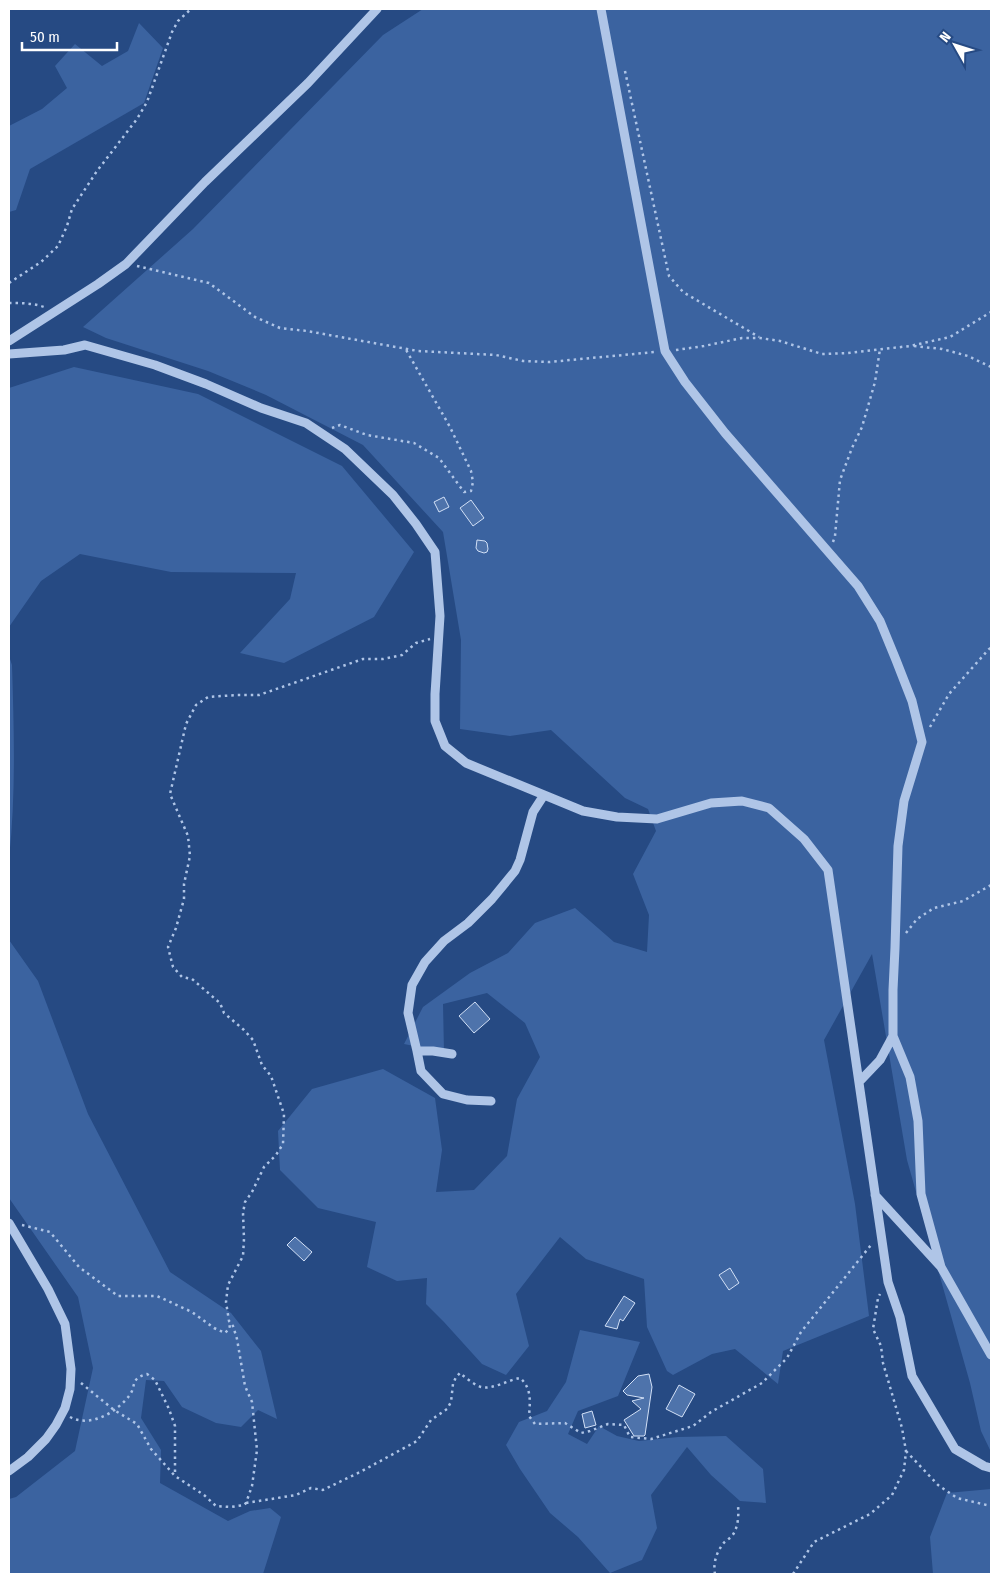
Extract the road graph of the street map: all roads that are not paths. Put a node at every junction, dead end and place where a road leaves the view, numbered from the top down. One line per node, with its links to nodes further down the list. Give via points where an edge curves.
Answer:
1 (377, 9): 3 (street, via 308,83 126,264)
2 (602, 9): 6 (street, via 665,352 725,432 858,586 880,621 912,701 922,742 904,801 898,846)
3 (9, 341)
4 (9, 354): 5 (street, via 85,345 155,365 306,423 345,449 393,495 435,552 440,616 435,721 445,746 466,763)
5 (544, 795): 7 (street, via 533,812 515,871 492,899 425,962 412,985 408,1013); 9 (street, via 583,811 656,820 710,803 742,802 769,808 804,839 828,870)
6 (893, 1036): 9 (street, via 880,1060); 13 (street, via 910,1077 918,1121 921,1194)
7 (417, 1051): 8 (street); 10 (street, via 421,1071 443,1094 467,1100)
8 (452, 1054)
9 (860, 1081): 11 (street)
10 (491, 1100)
11 (875, 1195): 13 (street); 15 (street, via 888,1282 900,1317 912,1376 955,1449)
12 (13, 1224): 16 (street, via 65,1324 71,1369 70,1389 56,1425 46,1440)
13 (941, 1267): 14 (street)
14 (991, 1355)
15 (991, 1468)
16 (9, 1472)

